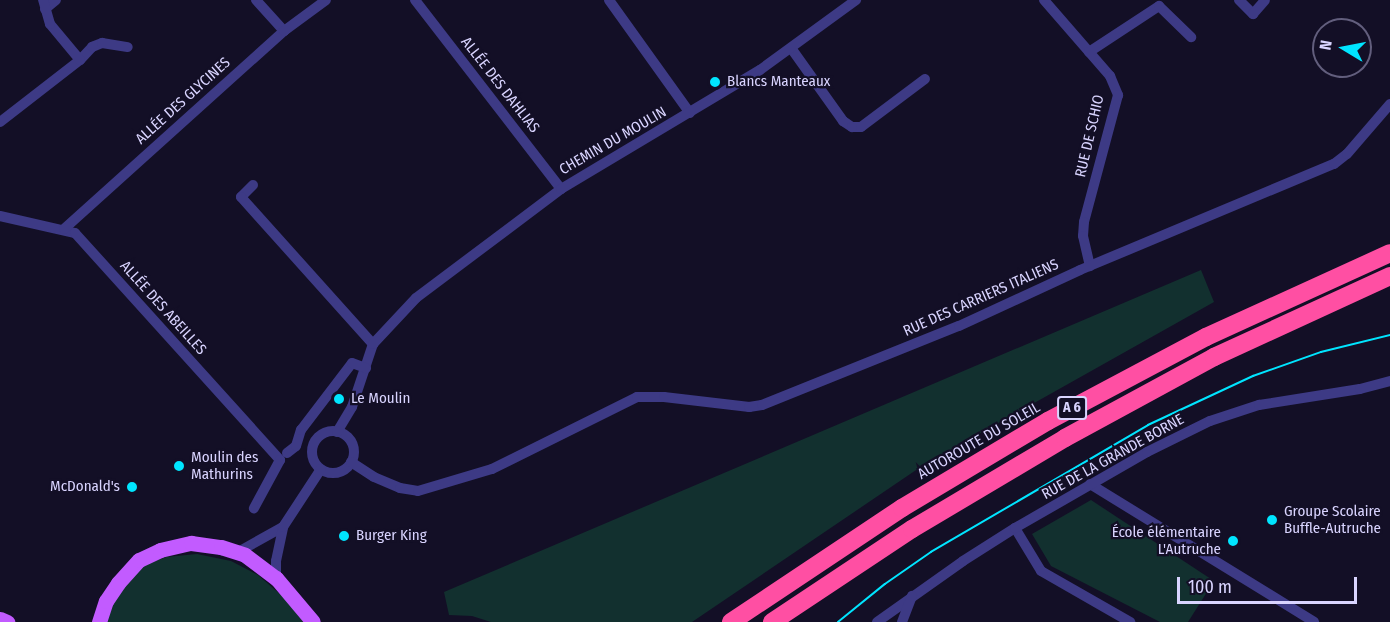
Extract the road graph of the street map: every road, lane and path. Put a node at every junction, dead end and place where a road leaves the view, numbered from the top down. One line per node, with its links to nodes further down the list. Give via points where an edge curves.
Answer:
1 (56, 0): 10 (street)
2 (256, 0): 11 (street)
3 (326, 0): 11 (street, ALLÉE DES GLYCINES)
4 (415, 0): 22 (street, ALLÉE DES DAHLIAS)
5 (609, 0): 19 (street)
6 (856, 0): 14 (street, CHEMIN DU MOULIN)
7 (1044, 0): 15 (street, RUE DE SCHIO)
8 (1239, 0): 9 (street, via 1253,14)
9 (1265, 0)
10 (44, 4): 16 (street, via 50,24)
11 (284, 30): 24 (street, ALLÉE DES GLYCINES)
12 (1191, 37): 15 (street, via 1159,6)
13 (128, 47): 16 (street, via 102,43)
14 (790, 48): 17 (street, via 843,121 852,127 861,127); 19 (street, CHEMIN DU MOULIN)
15 (1089, 52): 26 (street, RUE DE SCHIO, via 1110,76 1118,95 1084,222)
16 (80, 60): 20 (street)
17 (925, 80)
18 (1390, 104): 26 (street, RUE DES CARRIERS ITALIENS, via 1334,164)
19 (690, 113): 22 (street, CHEMIN DU MOULIN)
20 (0, 122)
21 (253, 185): 28 (street, via 241,197)
22 (561, 189): 28 (street, CHEMIN DU MOULIN, via 416,298)
23 (0, 216): 24 (street, ALLÉE DES ABEILLES)
24 (64, 229): 32 (street, ALLÉE DES ABEILLES, via 75,233)
25 (1390, 253): 47 (highway, AUTOROUTE DU SOLEIL / A 6, via 1244,319 1048,421 902,508)
26 (1090, 266): 33 (street, RUE DES CARRIERS ITALIENS, via 959,326 762,405 749,408 637,397 492,469 418,491 374,477)
27 (1390, 276): 48 (highway, A 6, via 1214,357 1065,438 912,529)
28 (373, 344): 29 (street)
29 (366, 368): 31 (street, via 352,407); 32 (street, via 352,363 301,430 296,446)
30 (1390, 381): 35 (street, RUE DE LA GRANDE BORNE, via 1259,405 1210,421)
31 (337, 432): 33 (street, via 352,443); 34 (street, via 323,434 314,444 314,458)
32 (284, 457): 36 (street)
33 (351, 462): 34 (street, via 334,473)
34 (321, 469): 37 (street)
35 (1089, 484): 38 (street, RUE DE LA GRANDE BORNE); 52 (street)
36 (254, 508)
37 (283, 527): 39 (street); 40 (street)
38 (1015, 528): 41 (street, RUE DE LA GRANDE BORNE); 51 (street, via 1041,571)
39 (238, 552): 40 (main road); 42 (main road, via 191,543 152,553 127,571)
40 (276, 578): 46 (main road)
41 (912, 596): 49 (street, RUE DE LA GRANDE BORNE); 50 (street)
42 (100, 616): 45 (main road)
43 (0, 619): 44 (main road)
44 (7, 622)
45 (87, 622)
46 (313, 622)
47 (731, 622)
48 (772, 622)
49 (877, 622)
50 (902, 622)
51 (1130, 622)
52 (1314, 622)

